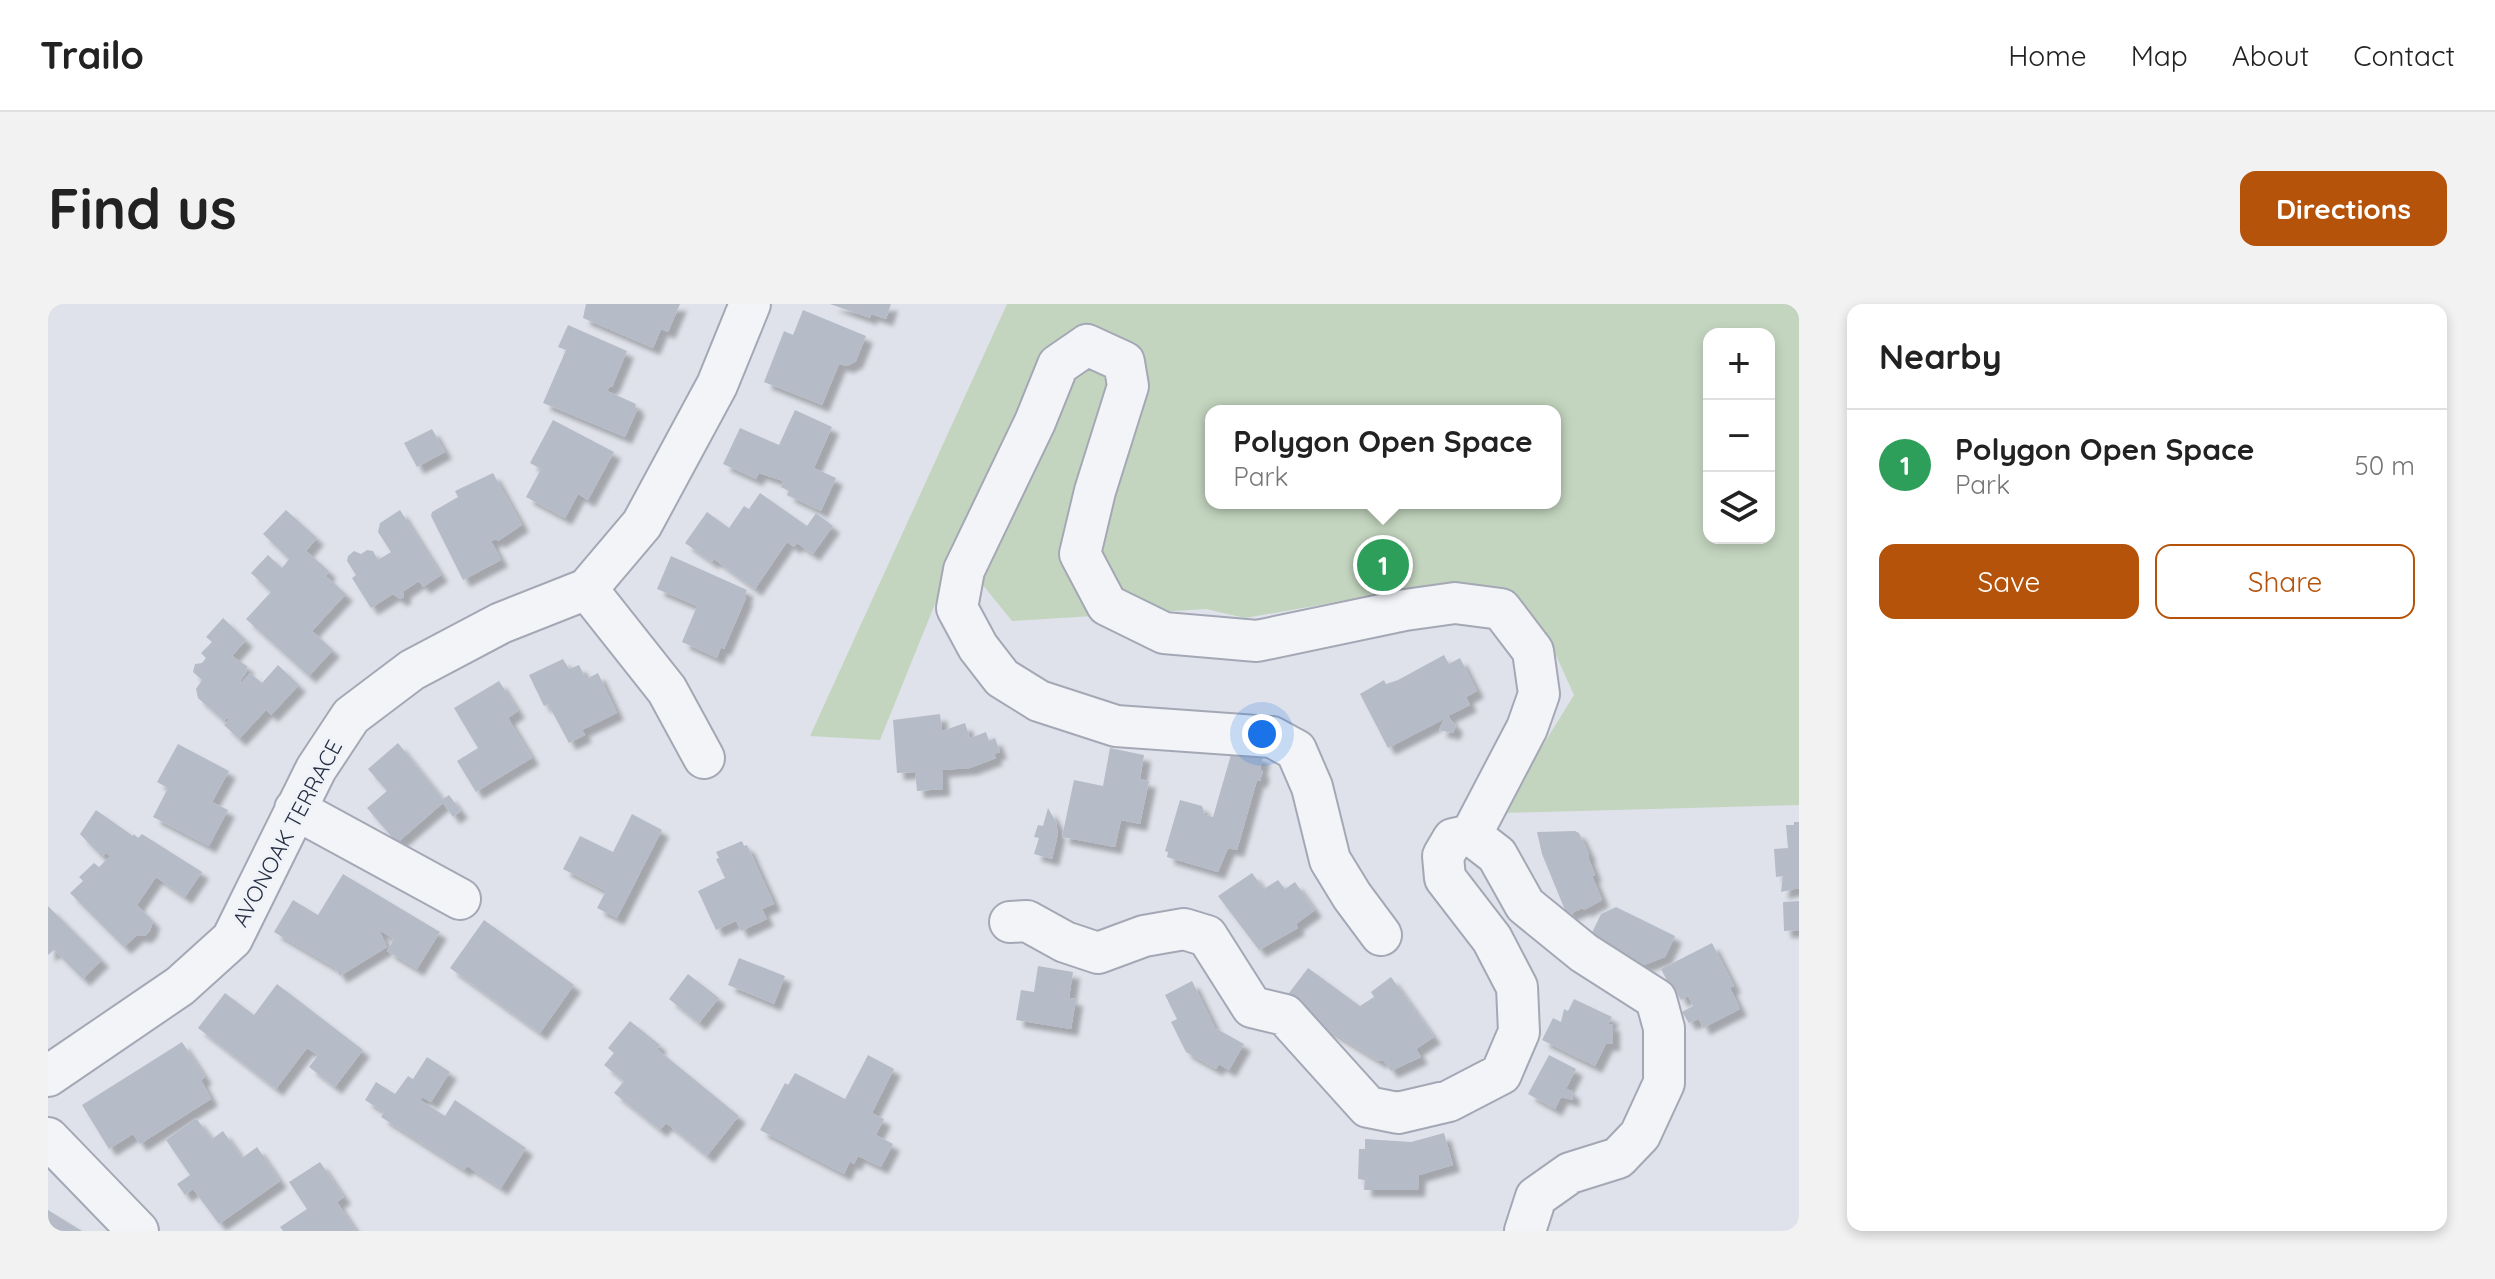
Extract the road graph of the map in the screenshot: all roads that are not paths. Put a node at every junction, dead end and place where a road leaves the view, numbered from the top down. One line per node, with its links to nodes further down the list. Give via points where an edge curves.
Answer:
1 (750, 304): 2 (street, AVONOAK TERRACE, via 717,385 642,524)
2 (587, 589): 3 (street, via 667,690); 4 (street, AVONOAK TERRACE, via 501,623 412,670 351,716)
3 (704, 758)
4 (295, 809): 6 (street); 9 (street, AVONOAK TERRACE, via 232,939 180,986)
5 (1471, 835): 7 (street, via 1453,839 1443,856 1445,878 1492,939 1517,987 1519,1032 1501,1074 1449,1101 1398,1113 1368,1107 1285,1015 1252,1007 1207,936 1184,929 1144,936 1098,953 1027,921); 8 (street, via 1539,694 1533,651 1501,609 1455,603 1430,606 1257,641 1164,633 1107,605 1080,554 1128,386 1124,362 1087,345 1058,365 964,570 957,608 978,647 1002,678 1039,701 1116,726 1272,737 1296,750 1312,787 1330,860); 12 (street, via 1497,855 1525,905 1584,953 1656,999 1664,1028 1664,1083 1640,1135 1618,1158 1570,1173 1536,1197)
6 (460, 899)
7 (1010, 922)
8 (1381, 935)
9 (48, 1076)
10 (48, 1138): 11 (street)
11 (138, 1231)
12 (1525, 1231)

